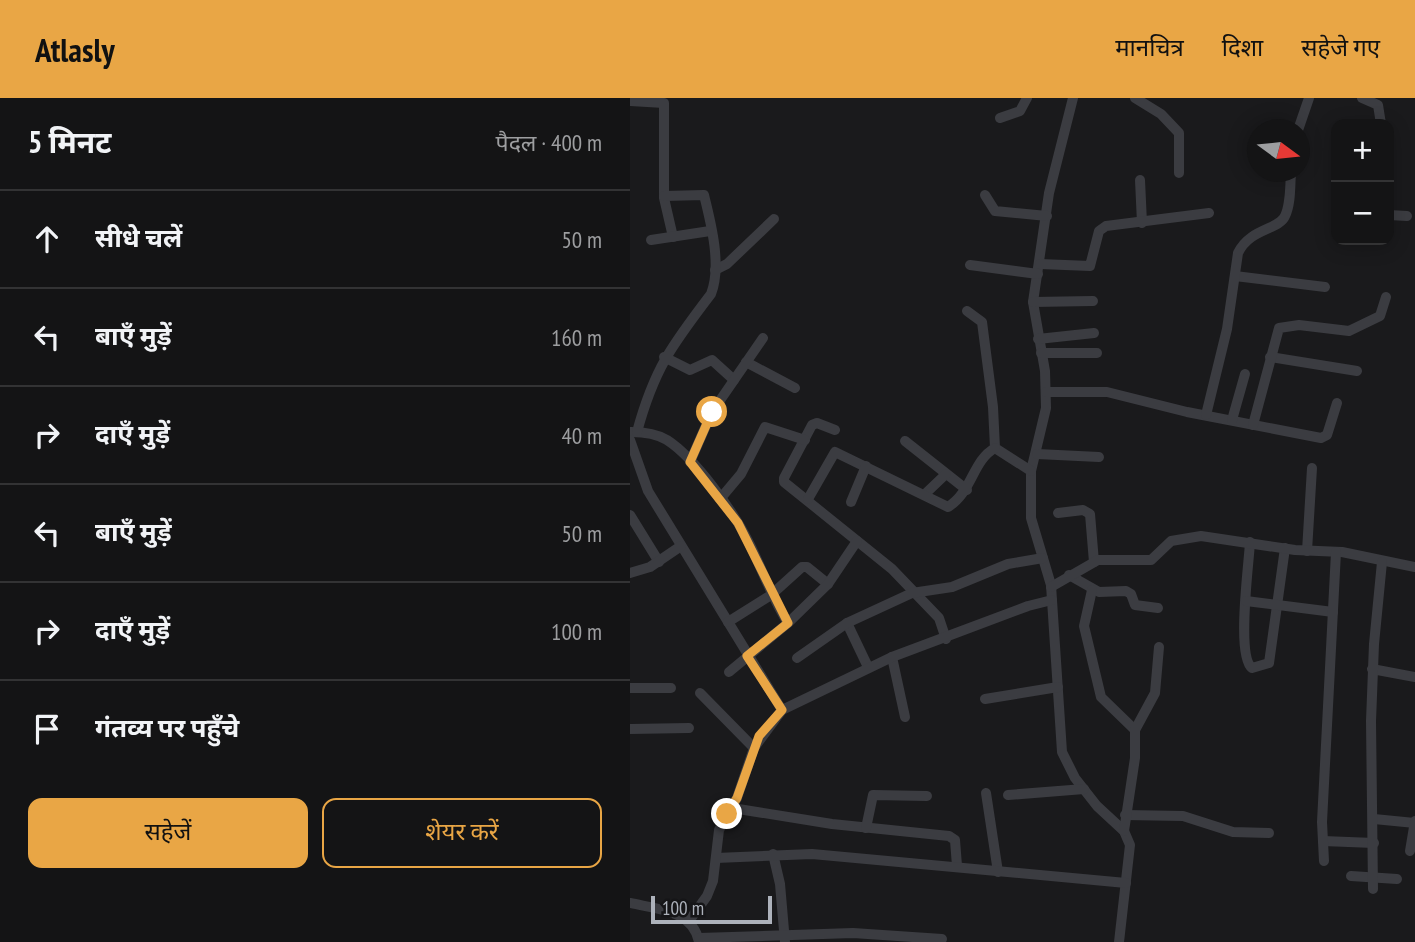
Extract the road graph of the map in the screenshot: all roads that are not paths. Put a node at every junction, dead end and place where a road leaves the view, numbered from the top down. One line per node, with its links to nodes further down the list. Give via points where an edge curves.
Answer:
1 (1027, 98): 7 (street, via 1020,111)
2 (1073, 98): 17 (street)
3 (1135, 98): 10 (street, via 1161,114 1179,133)
4 (1309, 98): 8 (street)
5 (1362, 98): 9 (street, via 1378,105)
6 (630, 101): 14 (street, via 664,103)
7 (1000, 118)
8 (1302, 119)
9 (1380, 119)
10 (1179, 173)
11 (1140, 180): 20 (street)
12 (1290, 182): 27 (street, via 1286,216 1243,243)
13 (985, 195): 17 (street, via 995,211)
14 (664, 196): 21 (street, via 704,195); 22 (street)
15 (1209, 213): 20 (street)
16 (1394, 215): 18 (street)
17 (1047, 216): 25 (street)
18 (1407, 216)
19 (774, 219): 26 (street)
20 (1142, 223): 25 (street, via 1101,228 1094,261 1088,267)
21 (710, 231): 22 (street); 26 (street)
22 (673, 237): 23 (street)
23 (651, 240)
24 (970, 265): 25 (street)
25 (1039, 269): 31 (street)
26 (715, 270): 38 (street, via 711,294)
27 (1236, 276): 28 (street); 47 (street)
28 (1325, 287)
29 (1386, 297): 39 (street, via 1380,316 1349,331 1299,325 1279,328)
30 (1093, 301): 31 (street)
31 (1033, 302): 35 (street)
32 (967, 311): 54 (street, via 982,322)
33 (1094, 333): 35 (street)
34 (763, 338): 40 (street)
35 (1038, 339): 36 (street)
36 (1041, 353): 37 (street); 45 (street)
37 (1097, 353)
38 (664, 357): 43 (street, via 690,370 712,360); 51 (street)
39 (1270, 357): 41 (street); 49 (street)
40 (747, 362): 43 (street); 44 (street)
41 (1357, 371)
42 (1245, 374): 48 (street)
43 (734, 380): 57 (street, via 712,412)
44 (795, 388)
45 (1046, 392): 47 (street, via 1107,392); 55 (street)
46 (1337, 403): 49 (street, via 1325,437)
47 (1206, 415): 48 (street)
48 (1232, 420): 49 (street)
49 (1253, 425)
50 (835, 430): 52 (street, via 814,423)
51 (632, 435): 57 (street, via 669,442); 71 (street, via 648,491)
52 (805, 440): 64 (street, via 765,427 741,474); 65 (street, via 783,480)
53 (905, 441): 61 (street)
54 (995, 448): 60 (street); 62 (street, via 982,457)
55 (1037, 454): 56 (street); 60 (street)
56 (1100, 457)
57 (690, 462): 64 (street)
58 (866, 466): 63 (street); 65 (street, via 835,452); 66 (street)
59 (1311, 468): 73 (street)
60 (1031, 471): 75 (street, via 1031,518)
61 (946, 474): 62 (street); 63 (street)
62 (967, 490): 63 (street, via 948,508)
63 (925, 494)
64 (720, 499): 86 (street, via 748,540)
65 (808, 499): 69 (street)
66 (851, 502)
67 (1058, 513): 77 (street, via 1083,510 1090,514)
68 (630, 515): 76 (street)
69 (857, 541): 82 (street); 85 (street, via 892,569)
70 (1250, 542): 72 (street); 77 (street, via 1186,536 1171,541 1151,559); 88 (street)
71 (681, 546): 76 (street); 92 (street)
72 (1285, 548): 73 (street); 89 (street)
73 (1307, 551): 74 (street)
74 (1336, 552): 78 (street); 91 (street)
75 (1043, 558): 83 (street); 85 (street, via 1008,564 952,587)
76 (659, 562): 80 (street)
77 (1094, 562): 81 (street)
78 (1382, 562): 79 (street); 101 (street)
79 (1415, 567)
80 (630, 573)
81 (1069, 575): 83 (street); 84 (street)
82 (828, 584): 86 (street, via 805,566); 93 (street)
83 (1051, 587): 87 (street)
84 (1092, 590): 90 (street, via 1126,591 1135,605); 113 (street, via 1084,626 1101,698)
85 (912, 593): 94 (street); 95 (street, via 939,618)
86 (771, 594): 92 (street); 93 (street)
87 (1052, 600): 95 (street); 104 (street)
88 (1246, 601): 89 (street); 89 (street, via 1245,651 1252,668 1269,663)
89 (1277, 607): 91 (street)
90 (1158, 608)
91 (1333, 612): 126 (street)
92 (727, 622): 97 (street)
93 (788, 623): 97 (street)
94 (847, 623): 99 (street); 100 (street)
95 (946, 639): 98 (street)
96 (1159, 647): 113 (street, via 1155,693)
97 (747, 656): 102 (street); 109 (street)
98 (892, 657): 100 (street); 110 (street)
99 (797, 658)
100 (868, 667): 109 (street)
101 (1372, 669): 103 (street); 121 (street, via 1370,797)
102 (729, 672)
103 (1415, 677)
104 (1058, 687): 108 (street); 115 (street, via 1062,752)
105 (630, 688): 106 (street)
106 (671, 688)
107 (700, 692): 114 (street)
108 (985, 699)
109 (782, 710): 114 (street)
110 (905, 717)
111 (689, 728): 112 (street)
112 (630, 729)
113 (1135, 730): 120 (street)
114 (754, 748): 119 (street)
115 (1084, 789): 117 (street); 124 (street)
116 (986, 793): 133 (street)
117 (1008, 795)
118 (928, 796): 123 (street, via 873,795)
119 (732, 808): 123 (street); 130 (street, via 719,830)
120 (1125, 815): 124 (street); 125 (street, via 1183,816 1233,832)
121 (1374, 819): 122 (street); 127 (street)
122 (1415, 822): 128 (street)
123 (866, 828): 132 (street, via 953,837)
124 (1124, 831): 137 (street, via 1130,845)
125 (1269, 833)
126 (1323, 841): 127 (street); 131 (street)
127 (1374, 843): 135 (street)
128 (1410, 851)
129 (773, 854): 130 (street); 132 (street); 141 (street)
130 (716, 858): 140 (street, via 707,896)
131 (1324, 861)
132 (957, 866): 133 (street)
133 (999, 872): 137 (street)
134 (1352, 876): 135 (street)
135 (1374, 876): 136 (street); 138 (street)
136 (1397, 879)
137 (1126, 883): 144 (street)
138 (1373, 889)
139 (630, 903): 140 (street)
140 (689, 921): 143 (street)
141 (785, 937): 142 (street, via 853,933); 143 (street)
142 (942, 939)
143 (699, 940)
144 (1119, 942)

